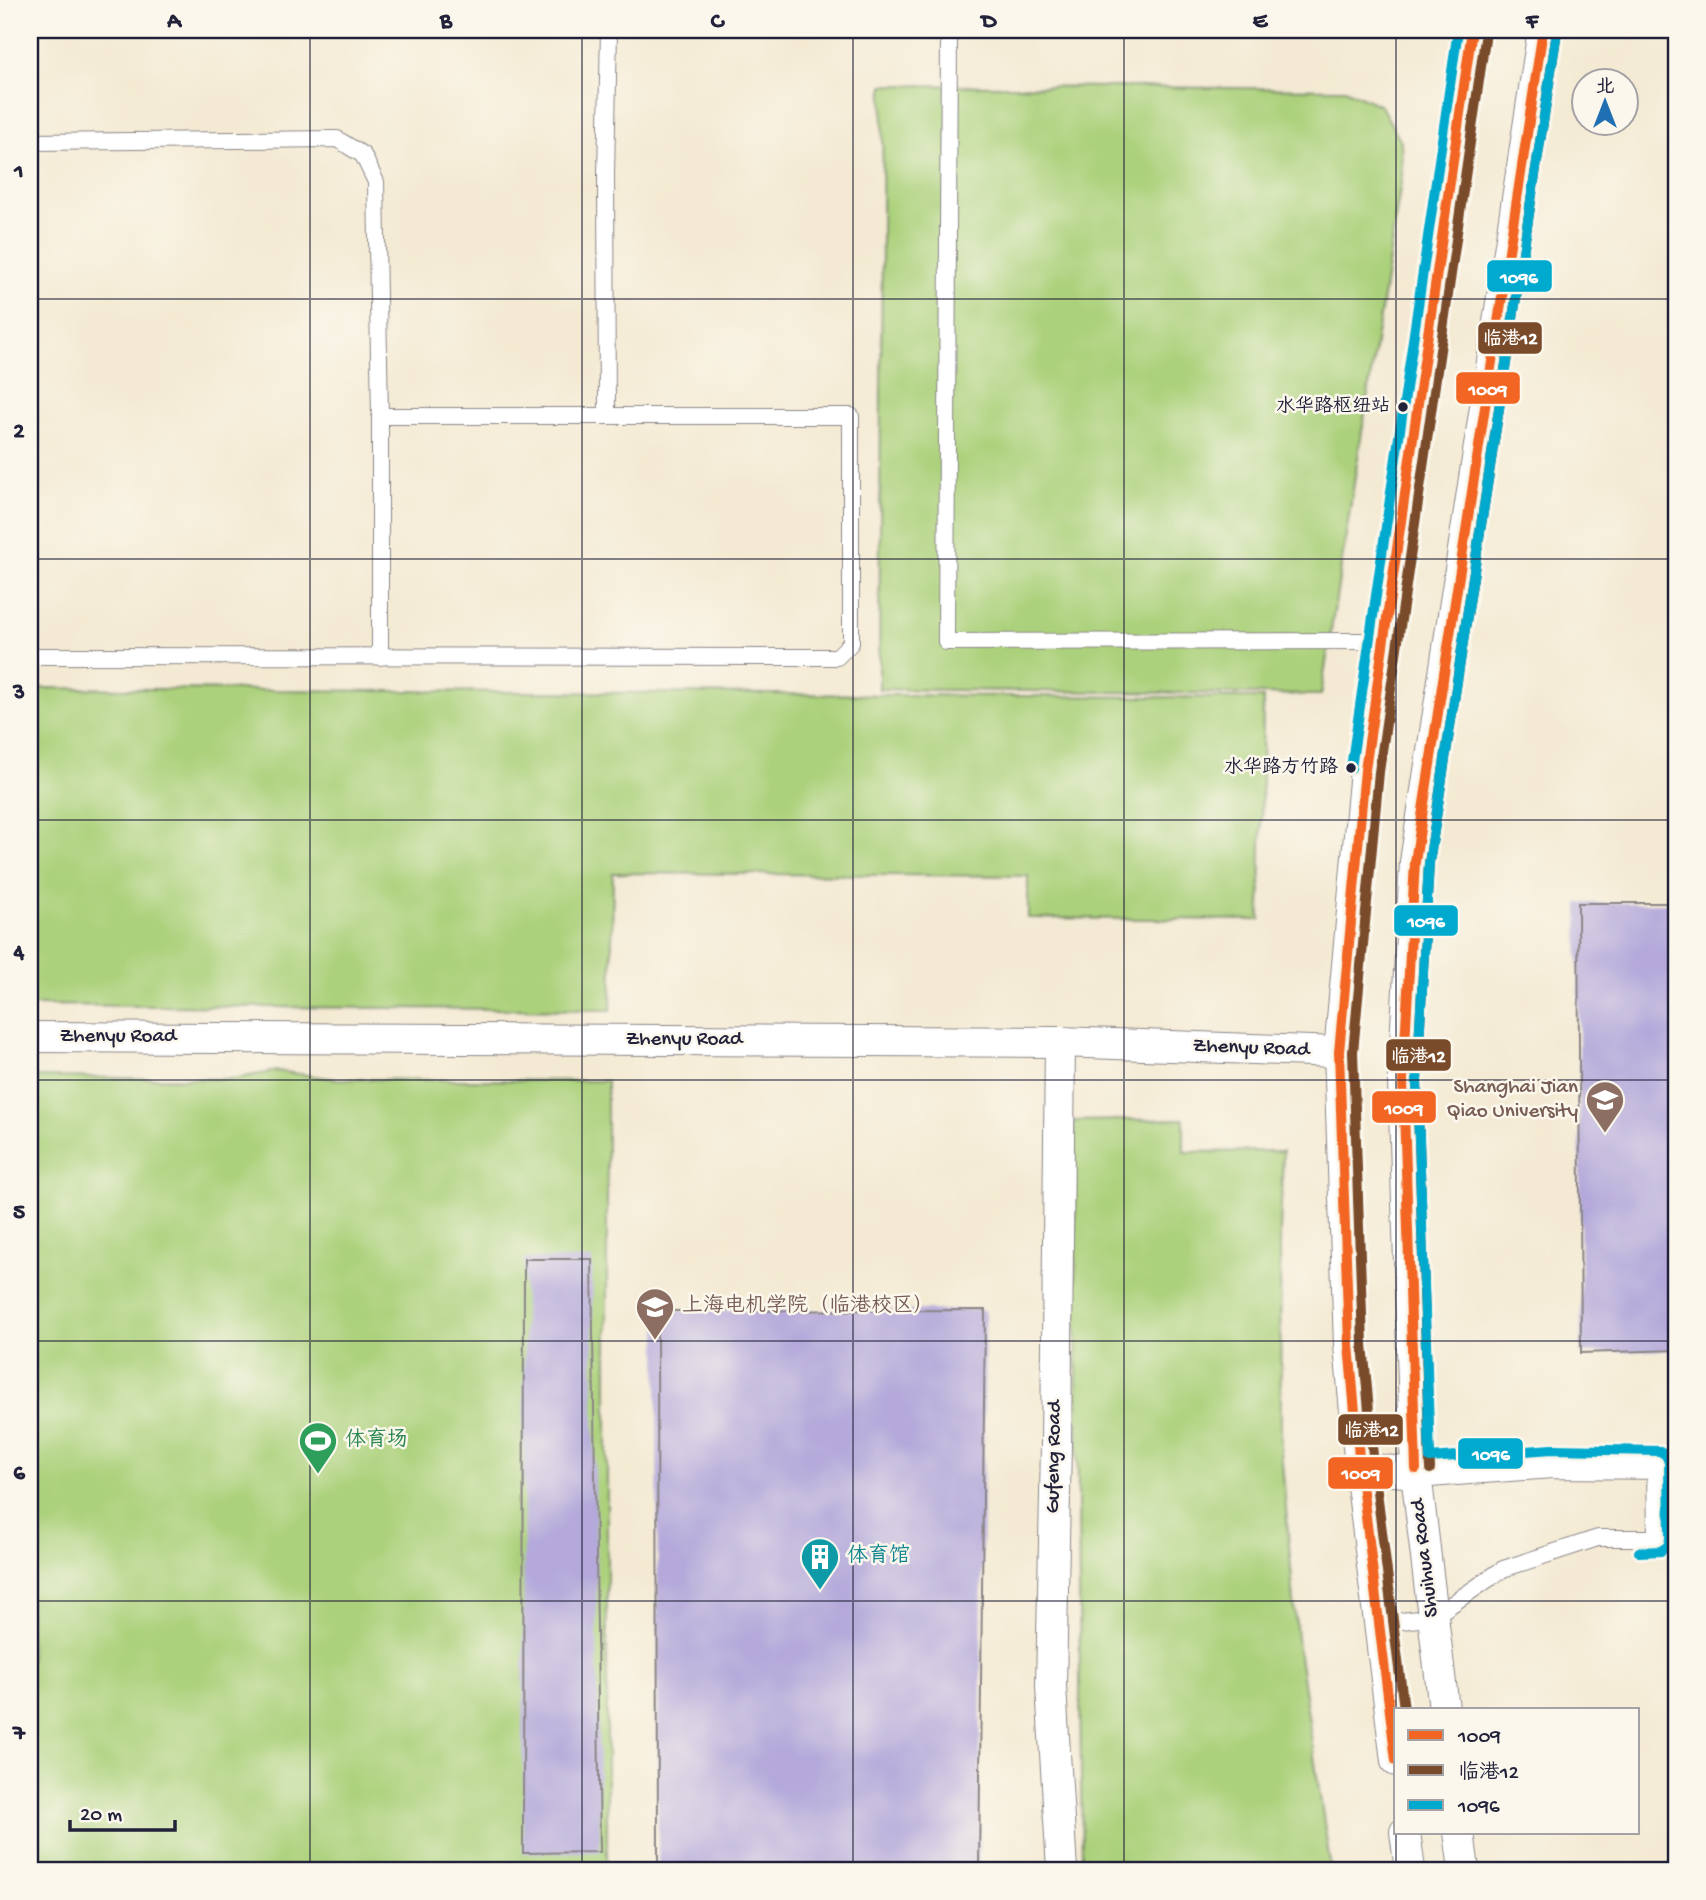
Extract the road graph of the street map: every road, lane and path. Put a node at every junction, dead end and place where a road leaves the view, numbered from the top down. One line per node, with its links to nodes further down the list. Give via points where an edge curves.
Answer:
1 (609, 30): 7 (lane)
2 (949, 30): 8 (lane, via 946,642)
3 (1472, 30): 8 (street)
4 (1543, 30): 16 (street, Shuihua Road, via 1415,862 1403,1081)
5 (30, 142): 6 (lane, via 337,139 363,155 376,182)
6 (380, 416): 7 (lane); 10 (lane)
7 (607, 416): 10 (lane, via 851,416 851,643 837,657)
8 (1384, 641): 13 (street, via 1365,770)
9 (30, 656): 10 (lane)
10 (380, 657)
11 (30, 1037): 12 (street, Zhenyu Road)
12 (1060, 1042): 13 (street, Zhenyu Road); 23 (street, Gufeng Road, via 1051,1686)
13 (1339, 1052): 15 (street, via 1349,1345)
14 (1666, 1464): 16 (street, via 1552,1462); 17 (lane, via 1656,1538 1598,1538 1503,1569)
15 (1360, 1468): 16 (street); 18 (street)
16 (1416, 1473): 17 (street, Shuihua Road)
17 (1433, 1617): 18 (lane); 19 (street, Shuihua Road)
18 (1379, 1624): 20 (street)
19 (1444, 1708)
20 (1394, 1745)
21 (1405, 1834): 24 (street)
22 (1459, 1834): 25 (street)
23 (1062, 1870)
24 (1410, 1870)
25 (1464, 1870)

